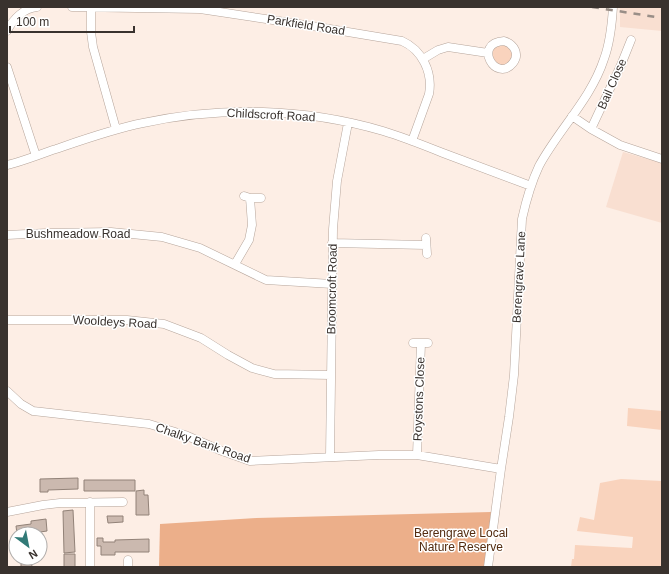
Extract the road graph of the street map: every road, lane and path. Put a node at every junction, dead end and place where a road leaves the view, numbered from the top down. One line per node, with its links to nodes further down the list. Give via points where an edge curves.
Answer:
1 (37, 7): 5 (street, via 20,14)
2 (72, 7): 4 (street, Parkfield Road)
3 (613, 7): 10 (street, Berengrave Lane, via 611,30 604,58 591,88)
4 (91, 8): 8 (street, Parkfield Road, via 200,9 268,19 399,41 411,46); 13 (street, via 93,47)
5 (7, 31)
6 (631, 40): 12 (street, Bail Close)
7 (488, 53): 8 (street, via 448,47)
8 (423, 59): 14 (street, Parkfield Road, via 430,87)
9 (7, 68): 15 (street)
10 (572, 116): 12 (street); 18 (street, Berengrave Lane, via 539,166)
11 (348, 123): 13 (street, Childscroft Road, via 303,115 240,111 187,115); 14 (street, Childscroft Road); 21 (street, Broomcroft Road, via 337,181)
12 (591, 128): 16 (street, via 620,145)
13 (116, 129): 15 (street, Childscroft Road)
14 (412, 141): 18 (street, Childscroft Road)
15 (36, 156): 17 (street, Childscroft Road)
16 (662, 157)
17 (7, 165)
18 (530, 186): 31 (street, Berengrave Lane, via 522,219 514,375)
19 (261, 198): 23 (street, via 247,197 252,225 249,240)
20 (7, 235): 23 (street, Bushmeadow Road, via 111,232 162,237 200,248)
21 (332, 243): 22 (street, via 426,242); 24 (street, Broomcroft Road)
22 (426, 254)
23 (235, 264): 24 (street, Bushmeadow Road, via 266,280)
24 (332, 284): 27 (street, Broomcroft Road)
25 (7, 320): 27 (street, Wooldeys Road, via 127,320 164,324 201,338 252,368 274,374)
26 (421, 343): 29 (street, Roystons Close)
27 (331, 375): 30 (street, Broomcroft Road)
28 (7, 391): 30 (street, Chalky Bank Road, via 33,411 149,424 185,435 250,461)
29 (417, 455): 30 (street, Chalky Bank Road); 31 (street, Chalky Bank Road)
30 (330, 457)
31 (501, 469): 36 (street, Berengrave Lane)
32 (90, 502): 33 (street); 34 (street, via 60,502); 35 (street)
33 (123, 502)
34 (7, 512)
35 (90, 567)
36 (488, 567)

